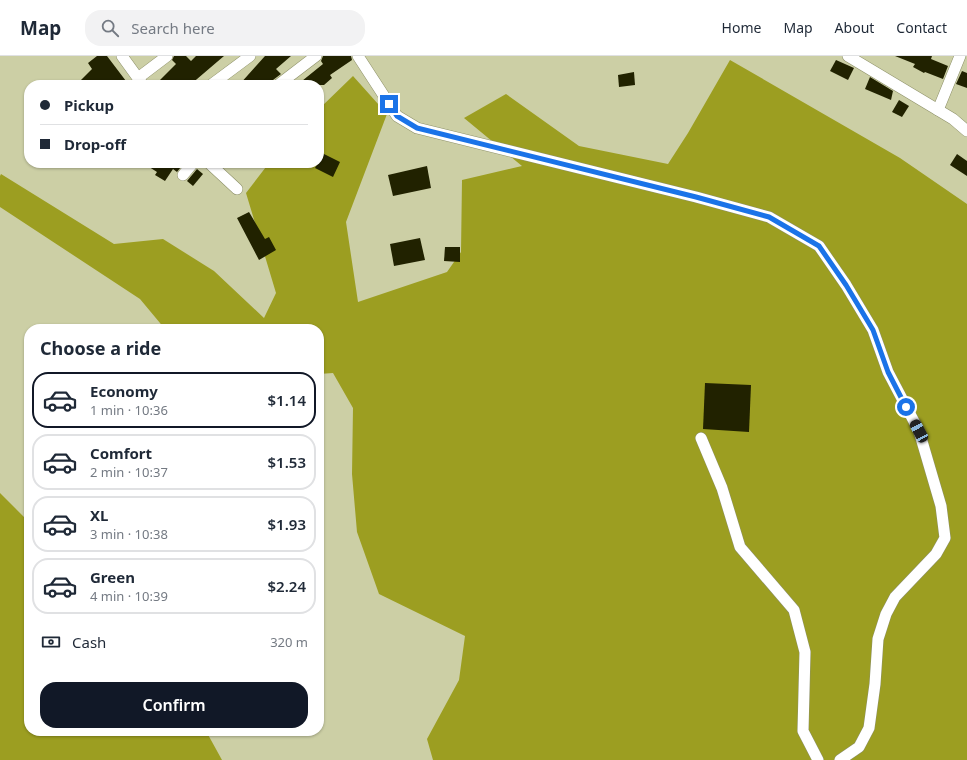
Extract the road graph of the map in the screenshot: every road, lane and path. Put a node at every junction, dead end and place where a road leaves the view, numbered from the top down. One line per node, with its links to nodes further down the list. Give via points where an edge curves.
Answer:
1 (122, 56): 9 (street)
2 (167, 56): 10 (street)
3 (250, 56): 11 (street)
4 (316, 56): 12 (street)
5 (358, 56): 21 (street, via 397,116 417,128 769,217 819,246 873,330 888,372 919,431 941,506 945,538 936,554 895,597 886,614 878,639 869,728 859,747)
6 (848, 56): 8 (street)
7 (960, 56): 13 (street)
8 (865, 61): 13 (street)
9 (139, 80)
10 (142, 80)
11 (219, 80)
12 (285, 80)
13 (938, 110): 14 (street)
14 (967, 131)
15 (189, 168): 17 (street)
16 (215, 168): 18 (street)
17 (183, 175)
18 (238, 189)
19 (701, 438): 20 (street, via 722,488 740,547 794,610 805,652 803,731)
20 (818, 760)
21 (840, 760)

